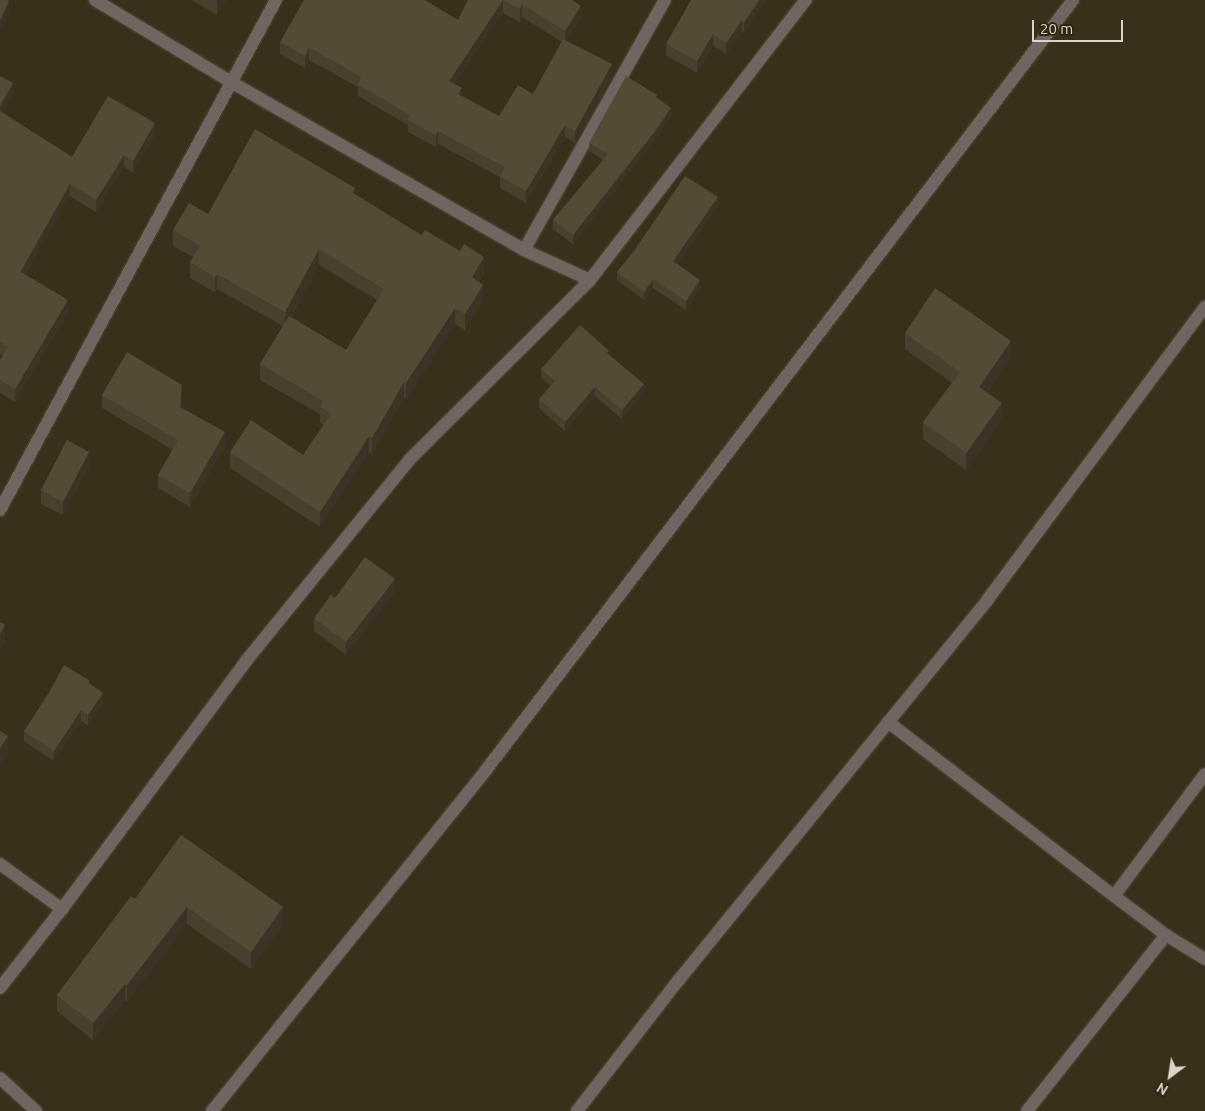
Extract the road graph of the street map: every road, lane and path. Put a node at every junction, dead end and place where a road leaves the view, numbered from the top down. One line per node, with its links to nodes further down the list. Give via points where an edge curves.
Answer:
1 (95, 0): 6 (street)
2 (276, 0): 6 (street)
3 (665, 0): 7 (street)
4 (806, 0): 8 (street)
5 (1073, 0): 21 (street, via 492,762)
6 (231, 82): 7 (street); 10 (street)
7 (524, 250): 8 (street)
8 (590, 280): 15 (street, via 410,458 246,661)
9 (1205, 307): 11 (street, via 988,599)
10 (0, 510)
11 (888, 722): 14 (street); 22 (street)
12 (1205, 774): 14 (street)
13 (0, 864): 15 (street)
14 (1114, 896): 16 (street)
15 (62, 909): 18 (street)
16 (1166, 935): 17 (street); 23 (street)
17 (1205, 959)
18 (0, 988)
19 (0, 1078): 20 (street)
20 (36, 1111)
21 (212, 1111)
22 (577, 1111)
23 (1027, 1111)

